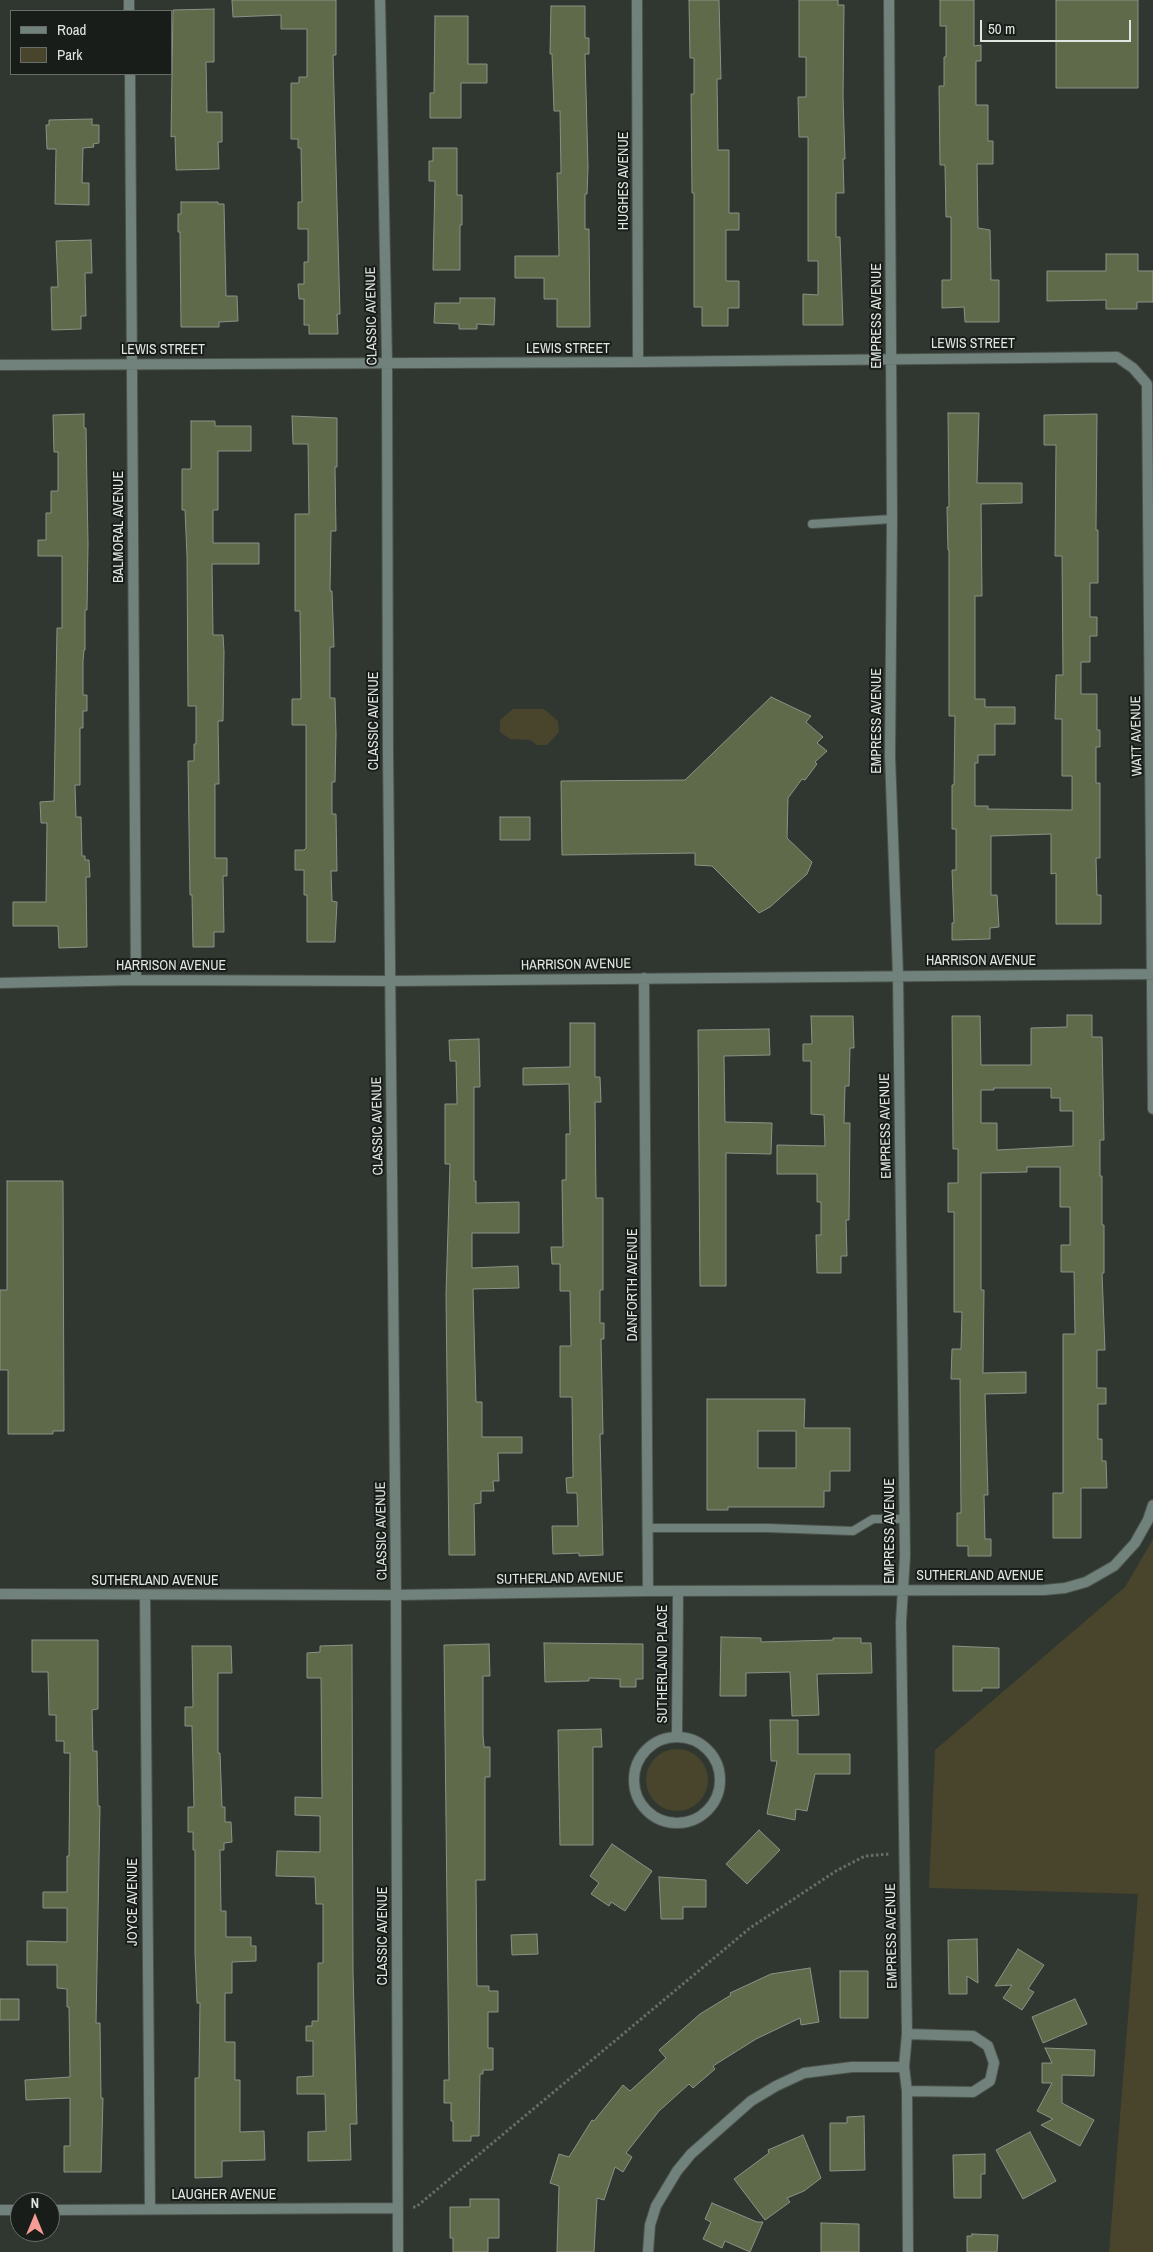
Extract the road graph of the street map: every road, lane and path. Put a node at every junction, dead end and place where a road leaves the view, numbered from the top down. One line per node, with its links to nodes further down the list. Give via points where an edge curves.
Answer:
1 (380, 0): 6 (street, CLASSIC AVENUE)
2 (637, 0): 7 (street, HUGHES AVENUE)
3 (889, 0): 5 (street, EMPRESS AVENUE)
4 (130, 75): 8 (street, BALMORAL AVENUE)
5 (891, 358): 7 (street, LEWIS STREET); 10 (street, LEWIS STREET, via 1117,357); 11 (street, EMPRESS AVENUE)
6 (387, 362): 7 (street, LEWIS STREET); 8 (street, LEWIS STREET); 17 (street, CLASSIC AVENUE)
7 (638, 362)
8 (132, 364): 9 (street, LEWIS STREET); 16 (street, BALMORAL AVENUE)
9 (0, 365)
10 (1133, 368): 13 (street, WATT AVENUE, via 1147,384)
11 (892, 519): 12 (lane); 14 (street, EMPRESS AVENUE, via 890,756)
12 (812, 524)
13 (1152, 974): 14 (street, HARRISON AVENUE); 19 (street, WATT AVENUE)
14 (898, 975): 15 (street, HARRISON AVENUE); 21 (street, EMPRESS AVENUE)
15 (644, 978): 17 (street, HARRISON AVENUE); 22 (street, DANFORTH AVENUE)
16 (136, 980): 17 (street, HARRISON AVENUE); 18 (street, HARRISON AVENUE)
17 (390, 981): 28 (street, CLASSIC AVENUE)
18 (0, 983)
19 (1153, 1109)
20 (1153, 1505): 23 (street, SUTHERLAND AVENUE, via 1135,1543 1114,1566 1086,1582 1044,1590)
21 (904, 1519): 22 (lane, via 873,1519 853,1531); 23 (street, EMPRESS AVENUE)
22 (648, 1528): 24 (street, DANFORTH AVENUE)
23 (903, 1590): 25 (street, SUTHERLAND AVENUE); 30 (street, EMPRESS AVENUE)
24 (648, 1591): 25 (street, SUTHERLAND AVENUE); 28 (street, SUTHERLAND AVENUE)
25 (678, 1591): 29 (street, SUTHERLAND PLACE)
26 (0, 1594): 27 (street, SUTHERLAND AVENUE)
27 (145, 1595): 28 (street, SUTHERLAND AVENUE); 34 (street, JOYCE AVENUE)
28 (396, 1595): 35 (street, CLASSIC AVENUE)
29 (676, 1737): 29 (street, SUTHERLAND PLACE, via 662,1739 640,1757 634,1785 638,1799 647,1811 673,1823 687,1822 705,1812 718,1796 720,1782 719,1768 713,1755 703,1745)
30 (905, 1852): 31 (street, EMPRESS AVENUE); 35 (path, via 865,1856 836,1871 750,1928 416,2207)
31 (906, 2034): 32 (street, EMPRESS AVENUE); 33 (street, via 973,2036 988,2046 994,2063 990,2081 973,2092)
32 (904, 2067): 33 (street, EMPRESS AVENUE); 38 (street, via 852,2067 804,2073 751,2101 676,2171 656,2206 650,2224)
33 (906, 2091): 39 (street, EMPRESS AVENUE)
34 (150, 2208): 35 (street, LAUGHER AVENUE); 36 (street, LAUGHER AVENUE)
35 (397, 2208): 37 (street, CLASSIC AVENUE)
36 (60, 2210)
37 (398, 2252)
38 (648, 2252)
39 (908, 2252)

